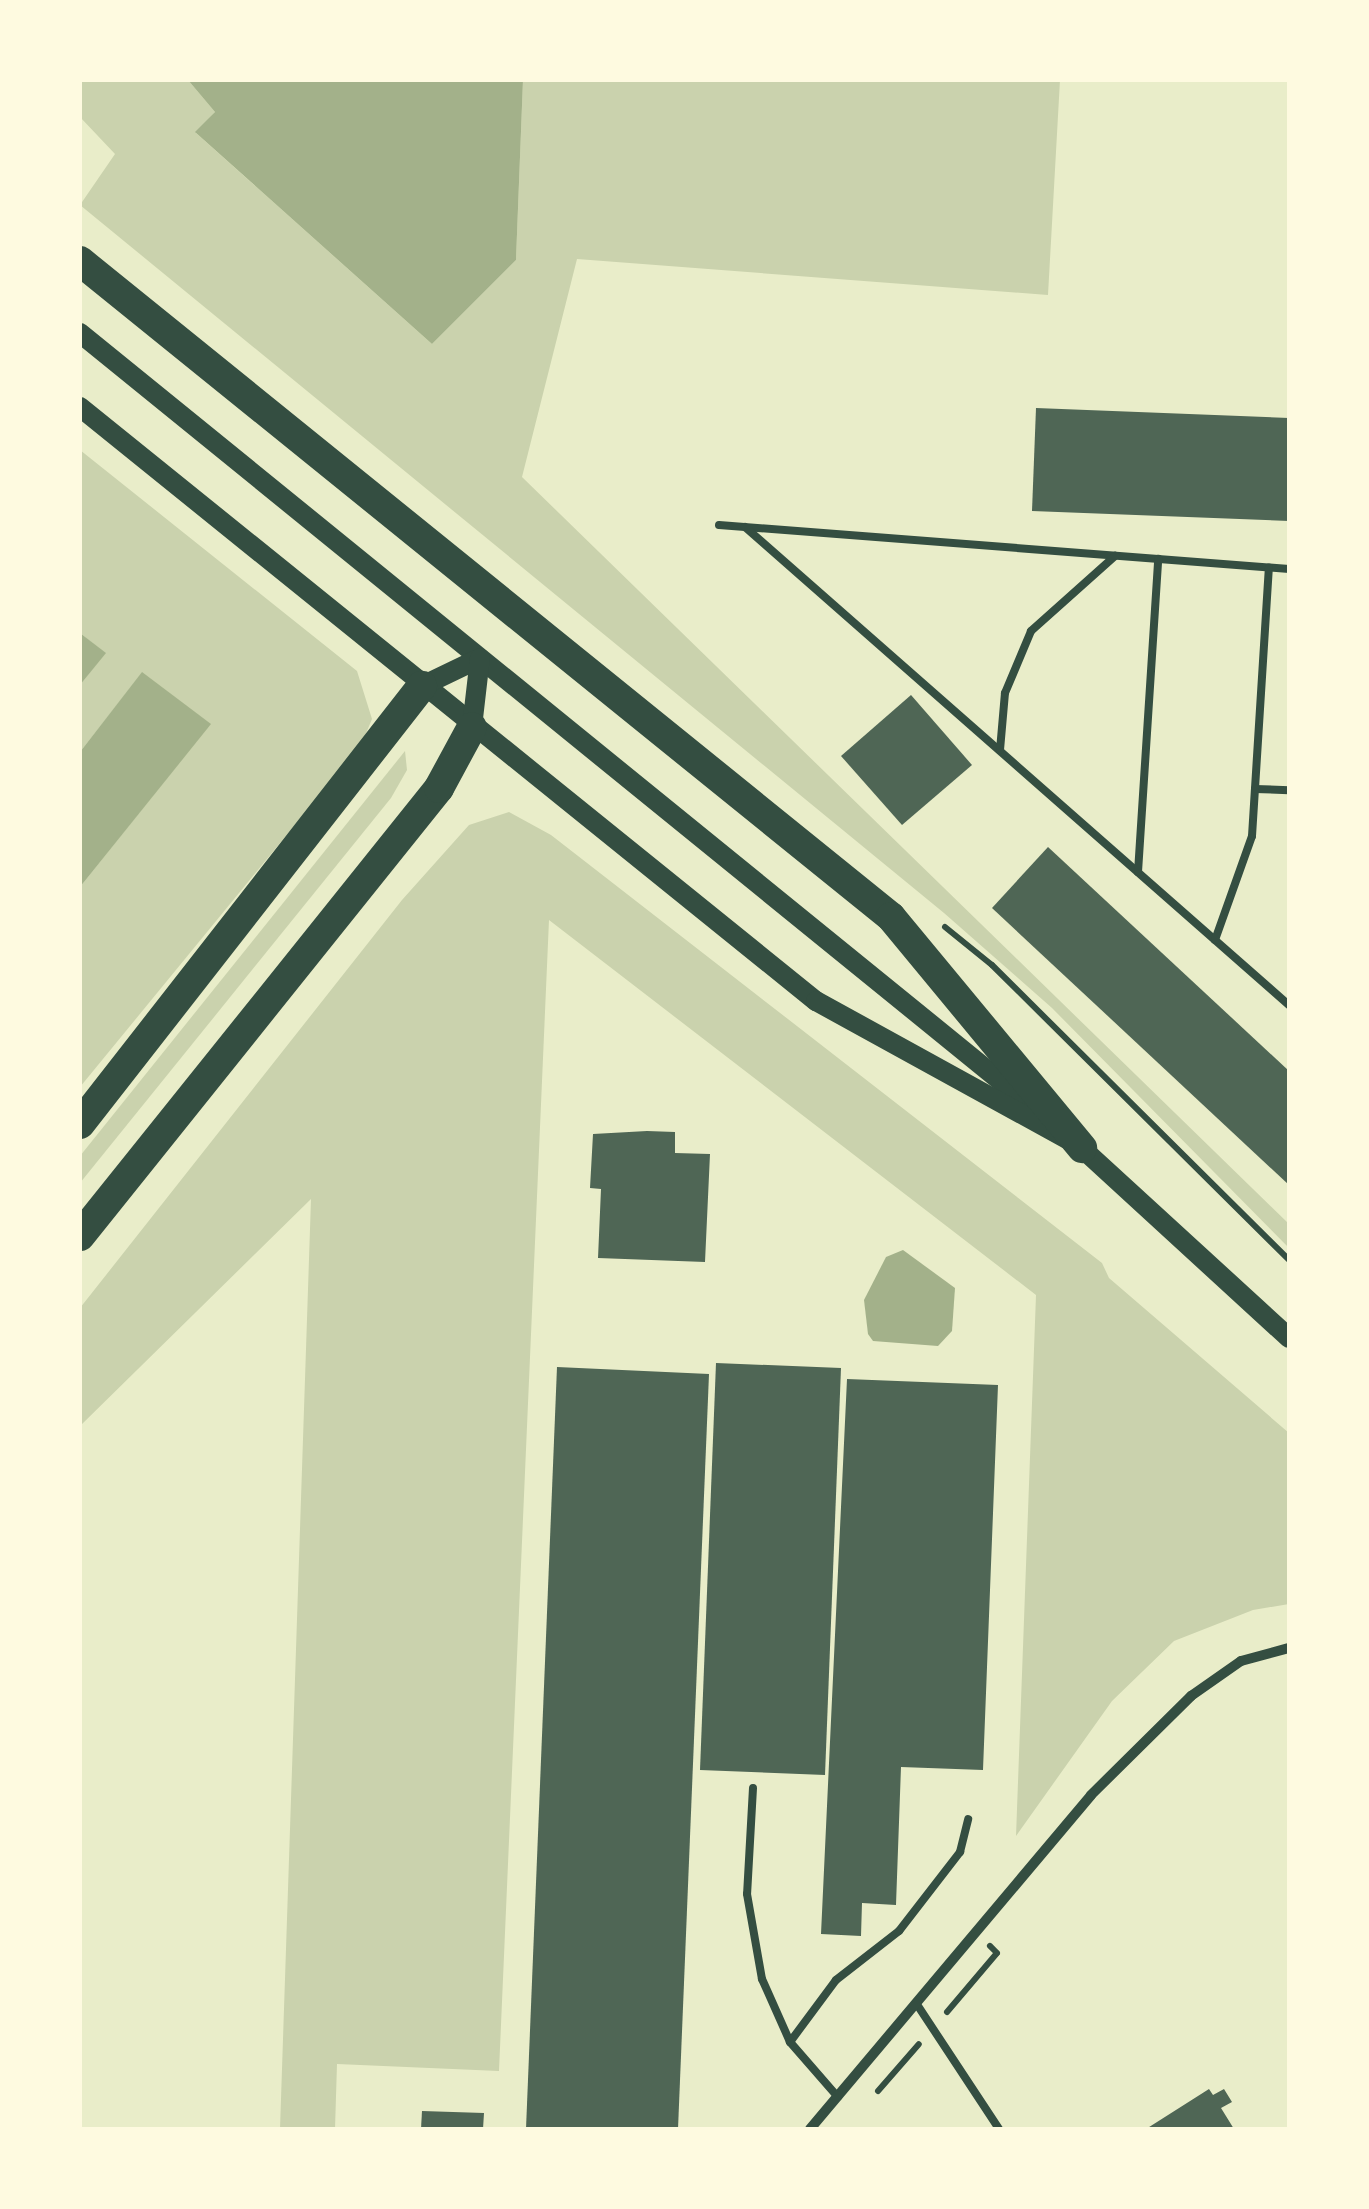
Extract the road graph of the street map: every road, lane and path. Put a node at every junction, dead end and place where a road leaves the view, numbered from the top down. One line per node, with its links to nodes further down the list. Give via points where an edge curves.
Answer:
1 (80, 261): 20 (highway, via 891,917)
2 (80, 333): 10 (main road)
3 (80, 407): 11 (main road)
4 (719, 525): 5 (lane)
5 (745, 526): 6 (lane); 13 (lane)
6 (1114, 556): 7 (lane); 13 (lane, via 1031,630 1004,693)
7 (1158, 559): 8 (lane); 16 (lane)
8 (1269, 568): 9 (lane); 14 (lane)
9 (1289, 569)
10 (480, 658): 11 (main road); 12 (main road); 20 (main road)
11 (422, 686): 12 (main road); 19 (highway)
12 (472, 727): 20 (main road, via 816,1002); 21 (highway, via 439,788)
13 (1000, 750): 16 (lane)
14 (1255, 788): 15 (lane); 17 (lane, via 1252,836)
15 (1289, 790)
16 (1138, 872): 17 (lane)
17 (1215, 940): 18 (lane)
18 (1289, 1004)
19 (80, 1124)
20 (1082, 1148): 22 (main road)
21 (80, 1236)
22 (1289, 1338)
23 (1289, 1648): 26 (street, via 1241,1662 1191,1696 1091,1796)
24 (753, 1788): 27 (lane, via 747,1894 762,1979)
25 (968, 1819): 27 (lane, via 960,1852 900,1931 836,1980)
26 (918, 2006): 28 (street); 30 (lane)
27 (790, 2042): 28 (lane)
28 (838, 2097): 29 (street)
29 (810, 2129)
30 (999, 2129)

